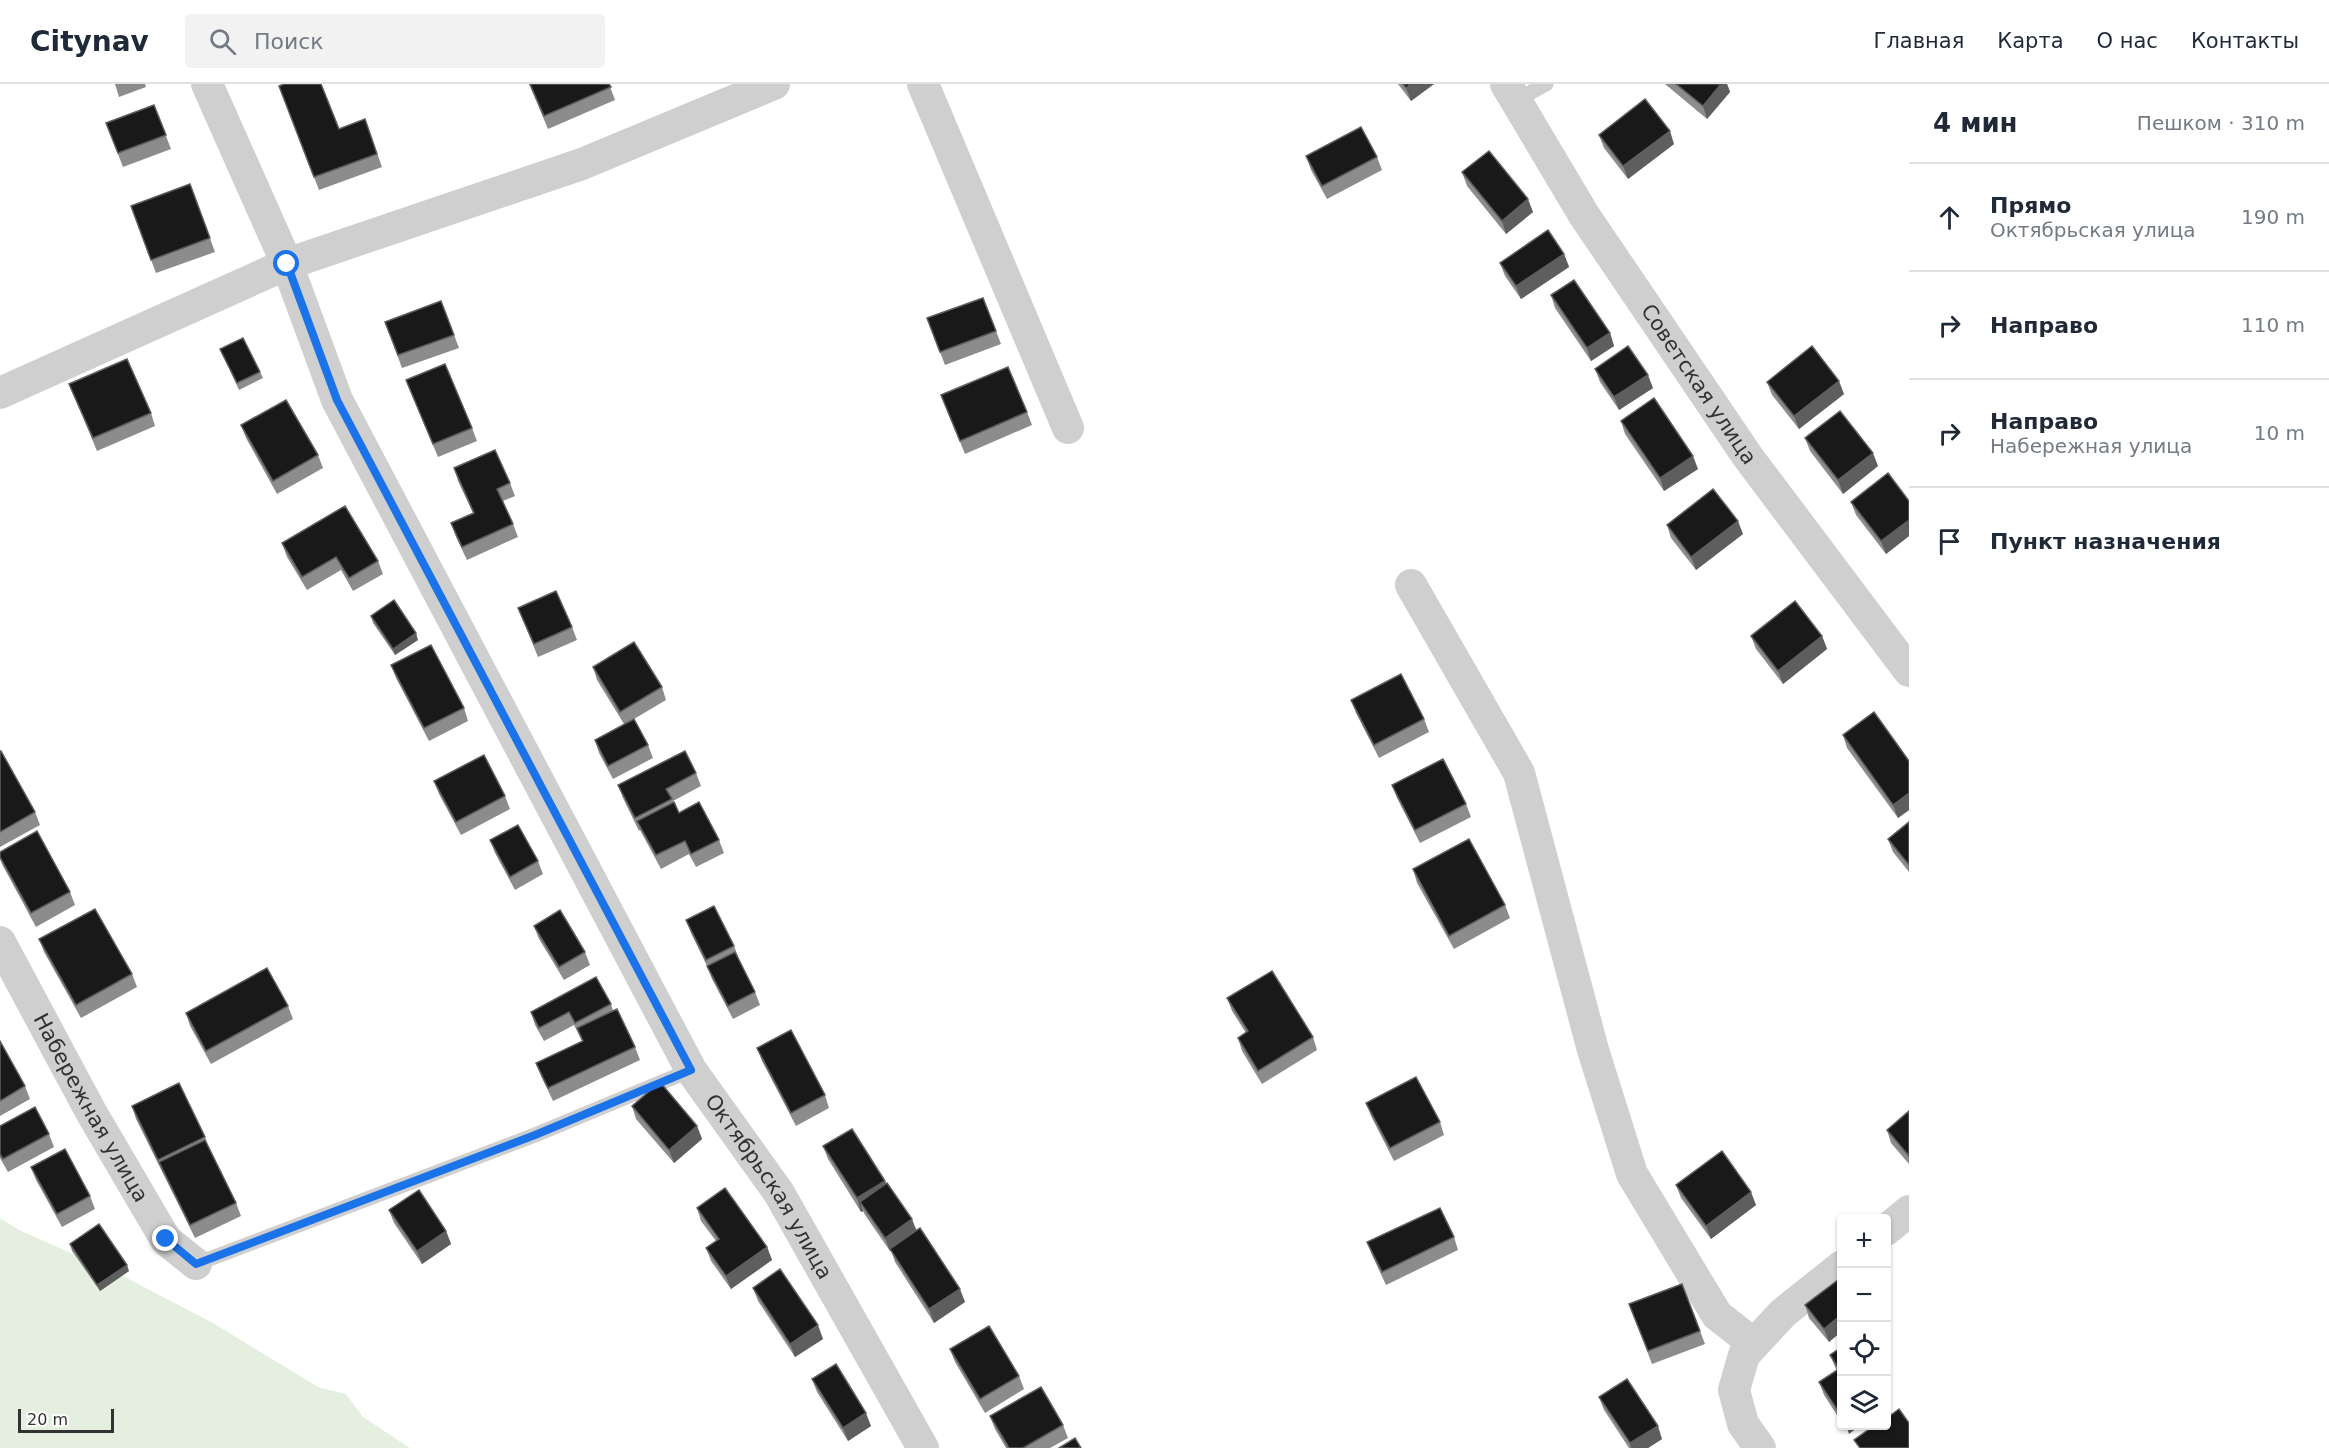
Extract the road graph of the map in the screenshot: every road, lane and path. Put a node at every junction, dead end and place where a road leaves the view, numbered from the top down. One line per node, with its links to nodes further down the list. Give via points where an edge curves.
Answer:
1 (207, 84): 6 (street, Октябрьская улица)
2 (774, 84): 6 (street, via 582,164)
3 (922, 84): 8 (street)
4 (1546, 84): 5 (lane)
5 (1511, 92): 10 (street, Советская улица, via 1584,215 1748,457)
6 (287, 264): 7 (street); 12 (street, Октябрьская улица, via 337,400)
7 (0, 393)
8 (1068, 428)
9 (1411, 585): 17 (street, via 1519,773 1593,1050 1632,1174 1717,1315)
10 (1909, 671)
11 (0, 942): 15 (street, Набережная улица, via 91,1112 166,1239)
12 (691, 1070): 15 (lane, via 535,1135); 19 (street, Октябрьская улица, via 779,1193)
13 (1909, 1211): 14 (street)
14 (1891, 1227)
15 (196, 1264)
16 (1840, 1268): 17 (street, via 1784,1313)
17 (1755, 1344): 18 (street, via 1744,1355 1734,1390)
18 (1752, 1445)
19 (923, 1448)

